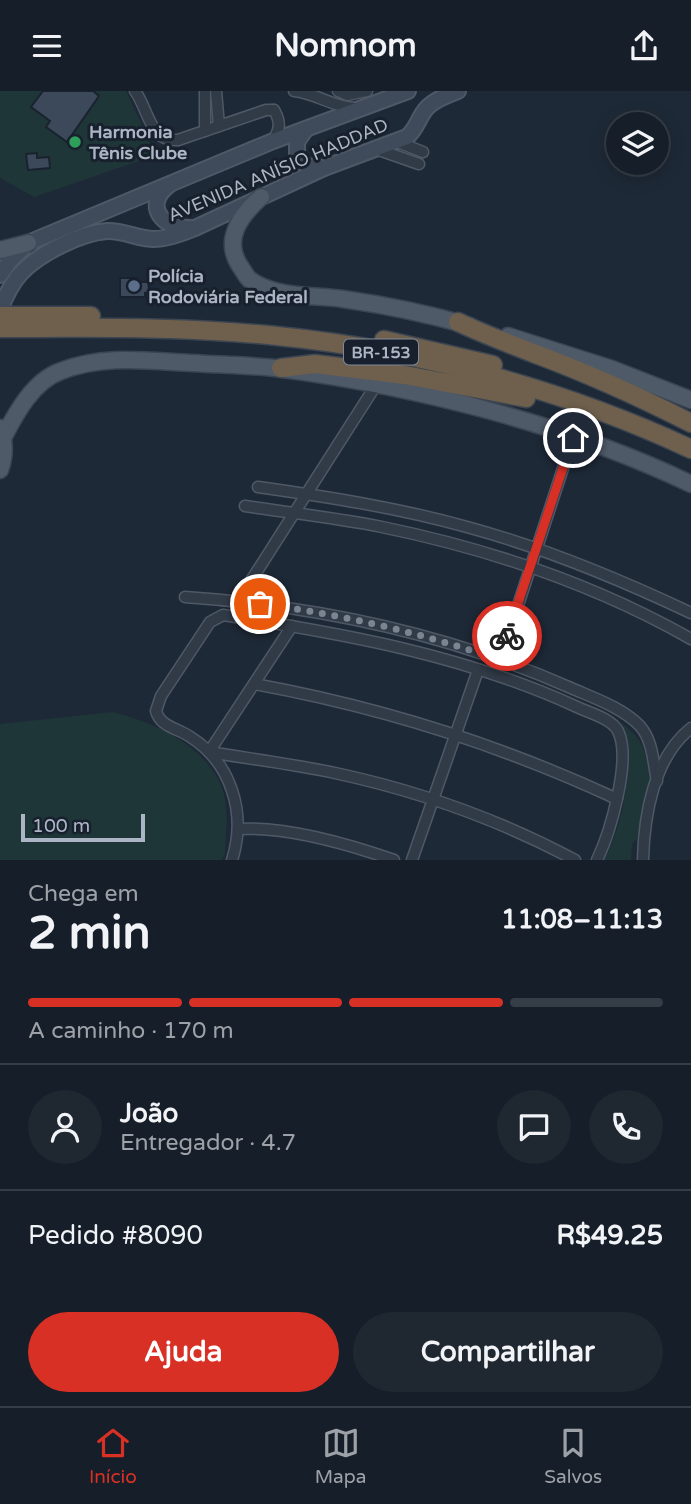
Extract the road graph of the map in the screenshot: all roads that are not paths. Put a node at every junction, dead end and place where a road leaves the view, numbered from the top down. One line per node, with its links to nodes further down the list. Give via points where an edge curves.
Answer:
1 (135, 91): 16 (street, via 162,138 178,140)
2 (205, 91): 16 (street)
3 (216, 91): 14 (street)
4 (293, 91): 10 (street)
5 (327, 91): 10 (street)
6 (338, 91): 7 (street, via 347,95)
7 (367, 91)
8 (458, 91): 13 (main road, AVENIDA ANÍSIO HADDAD)
9 (401, 92): 11 (main road, AVENIDA ANÍSIO HADDAD); 13 (main road, via 417,101)
10 (307, 93): 11 (street, via 332,104)
11 (359, 108): 15 (main road, AVENIDA ANÍSIO HADDAD)
12 (274, 110): 14 (street); 17 (street, via 284,118); 18 (street, via 280,128)
13 (422, 114): 19 (main road, AVENIDA ANÍSIO HADDAD, via 412,133)
14 (219, 126): 16 (street)
15 (306, 129): 17 (main road, AVENIDA ANÍSIO HADDAD); 20 (main road)
16 (205, 131)
17 (291, 134): 18 (main road, AVENIDA ANÍSIO HADDAD); 20 (main road)
18 (273, 141): 25 (main road, AVENIDA ANÍSIO HADDAD)
19 (395, 141): 21 (main road, AVENIDA ANÍSIO HADDAD); 22 (street)
20 (295, 149): 24 (main road, via 303,164)
21 (376, 149): 23 (street); 24 (main road, AVENIDA ANÍSIO HADDAD)
22 (423, 152)
23 (419, 164)
24 (324, 168): 26 (main road, AVENIDA ANÍSIO HADDAD)
25 (173, 182): 27 (main road, via 156,201 162,218 179,229); 28 (main road, AVENIDA ANÍSIO HADDAD)
26 (261, 197): 27 (main road, AVENIDA ANÍSIO HADDAD); 32 (main road, via 244,212 232,239 237,262 248,278 273,290)
27 (195, 228): 31 (main road, AVENIDA ANÍSIO HADDAD, via 153,239 106,231 72,241 40,257 20,274)
28 (28, 243): 29 (main road); 30 (main road, AVENIDA ANÍSIO HADDAD)
29 (0, 250)
30 (0, 275)
31 (4, 319): 37 (highway, BR-153, via 278,336 359,348 498,379); 39 (highway, BR-153, via 215,319 383,340 552,382)
32 (458, 322): 35 (main road, via 537,344); 36 (highway)
33 (281, 368): 34 (main road); 37 (highway, via 315,364 405,375 522,397 600,421); 38 (main road, via 125,359 85,362 58,371 40,384)
34 (376, 385): 40 (main road, via 472,407); 45 (street)
35 (691, 400)
36 (691, 423)
37 (635, 425): 41 (highway, BR-153)
38 (2, 432): 42 (main road)
39 (691, 436)
40 (573, 438): 43 (main road); 48 (street)
41 (691, 449)
42 (0, 470)
43 (691, 484)
44 (258, 487): 45 (street)
45 (307, 493): 47 (street); 48 (street, via 432,517)
46 (246, 506): 47 (street)
47 (294, 513): 49 (street, via 413,534); 51 (street)
48 (537, 548): 49 (street); 52 (street)
49 (530, 568): 54 (street, via 622,604); 55 (street)
50 (185, 597): 51 (street)
51 (238, 601): 55 (street, via 355,619)
52 (691, 613)
53 (292, 626): 56 (street, via 389,644); 57 (street); 62 (street, via 223,615 216,618 161,696 156,711 161,722)
54 (691, 639)
55 (500, 660): 60 (street, via 625,714)
56 (478, 670): 59 (street); 64 (street, via 611,723 620,738)
57 (254, 684): 59 (street, via 334,700); 62 (street)
58 (691, 728): 61 (street)
59 (456, 734): 64 (street); 65 (street)
60 (650, 740): 61 (street); 63 (street)
61 (671, 748): 63 (street)
62 (209, 752): 65 (street, via 333,772); 66 (street, via 230,785)
63 (657, 781): 72 (street)
64 (617, 799): 71 (street)
65 (433, 800): 69 (street); 70 (street)
66 (238, 829): 67 (street); 68 (street, via 307,837)
67 (232, 860)
68 (394, 860)
69 (412, 860)
70 (575, 860)
71 (597, 860)
72 (643, 860)

